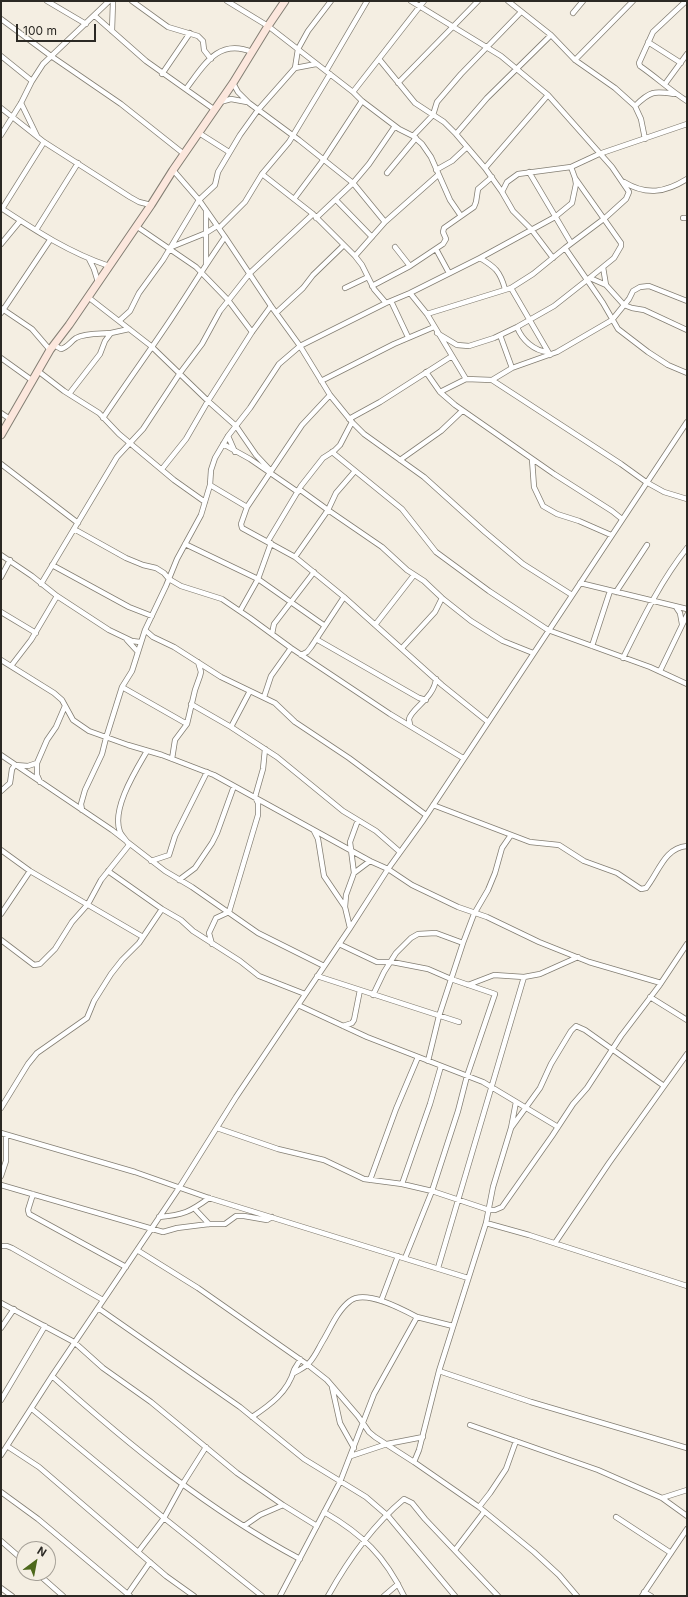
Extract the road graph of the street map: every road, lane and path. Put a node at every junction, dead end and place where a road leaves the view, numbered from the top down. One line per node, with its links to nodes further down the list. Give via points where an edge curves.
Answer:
1 (47, 1): 21 (street)
2 (109, 1): 19 (street)
3 (113, 1): 24 (street)
4 (132, 1): 25 (street, via 168,27)
5 (227, 1): 22 (street)
6 (285, 1): 22 (street)
7 (331, 1): 29 (street)
8 (367, 1): 41 (street)
9 (411, 1): 16 (street)
10 (424, 1): 16 (street)
11 (478, 1): 23 (street)
12 (508, 1): 17 (street)
13 (583, 1): 18 (street)
14 (633, 1): 36 (street)
15 (686, 1): 27 (street, via 657,28)
16 (420, 6): 23 (street); 35 (street)
17 (521, 12): 26 (street); 28 (street)
18 (573, 12)
19 (95, 16): 21 (street); 24 (street)
20 (1, 19): 33 (street)
21 (86, 24): 33 (street)
22 (268, 26): 29 (street); 30 (street)
23 (454, 27): 28 (street); 46 (street)
24 (112, 32): 42 (street)
25 (190, 33): 34 (street, via 201,38 204,50); 42 (street)
26 (551, 35): 36 (street); 40 (street)
27 (648, 42): 37 (street); 47 (street, via 640,66)
28 (486, 47): 40 (street); 61 (street, via 437,102)
29 (298, 49): 38 (street); 39 (street)
30 (252, 52): 34 (street, via 242,48 223,49); 45 (street)
31 (687, 54): 37 (street)
32 (1, 56): 44 (street)
33 (51, 56): 44 (street); 75 (street, via 121,104)
34 (212, 59): 48 (street)
35 (379, 59): 46 (street); 49 (street)
36 (575, 60): 57 (street, via 615,88)
37 (681, 63): 47 (street)
38 (316, 64): 39 (street); 41 (street)
39 (295, 68): 60 (street)
40 (518, 69): 51 (street); 66 (street, via 487,98)
41 (326, 71): 43 (street)
42 (162, 74): 48 (street)
43 (330, 74): 49 (street); 68 (street)
44 (32, 81): 55 (street)
45 (233, 83): 54 (street); 56 (street)
46 (398, 83): 61 (street, via 415,103)
47 (665, 84): 50 (street)
48 (186, 89): 59 (street)
49 (353, 92): 52 (street)
50 (674, 94): 53 (street); 57 (street, via 651,92)
51 (548, 95): 76 (street); 80 (street)
52 (362, 101): 64 (street); 77 (street)
53 (687, 101)
54 (220, 102): 56 (street, via 231,99); 59 (street)
55 (21, 103): 62 (street); 70 (street)
56 (249, 103): 60 (street)
57 (635, 106): 71 (street, via 642,119)
58 (1, 108): 62 (street)
59 (215, 110): 65 (street)
60 (258, 110): 68 (street); 74 (street)
61 (433, 115): 66 (street); 69 (street)
62 (13, 117): 67 (street); 70 (street)
63 (687, 124): 71 (street)
64 (395, 126): 69 (street); 92 (street)
65 (199, 133): 74 (street); 75 (street)
66 (456, 134): 73 (street)
67 (1, 135)
68 (293, 135): 77 (street); 85 (street)
69 (414, 137): 82 (street, via 431,157); 84 (street)
70 (38, 138): 72 (street)
71 (646, 139): 76 (street)
72 (44, 142): 78 (street); 99 (street)
73 (467, 148): 80 (street); 82 (street)
74 (229, 152): 96 (street, via 218,172 215,185)
75 (184, 154): 81 (street)
76 (599, 154): 79 (street); 91 (street)
77 (324, 159): 92 (street); 95 (street)
78 (78, 163): 98 (street, via 130,197); 110 (street)
79 (571, 167): 83 (street); 88 (street)
80 (485, 168): 87 (street)
81 (172, 170): 96 (street); 98 (street)
82 (436, 170): 86 (street)
83 (529, 172): 90 (street, via 518,174); 103 (street)
84 (387, 173)
85 (262, 174): 95 (street); 108 (street, via 244,202)
86 (438, 175): 102 (street); 106 (street)
87 (492, 177): 93 (street); 102 (street, via 478,189 475,205)
88 (575, 178): 103 (street, via 572,203); 104 (street)
89 (687, 179): 91 (street, via 660,191 635,188)
90 (507, 182): 93 (street); 94 (street)
91 (623, 182): 104 (street, via 629,196)
92 (353, 183): 97 (street); 106 (street)
93 (496, 183): 94 (street)
94 (502, 192): 109 (street, via 513,211)
95 (294, 199): 101 (street)
96 (199, 200): 100 (street); 119 (street)
97 (336, 200): 101 (street); 113 (street)
98 (151, 205): 107 (street)
99 (2, 208): 105 (street)
100 (206, 210): 108 (street); 111 (street)
101 (315, 216): 117 (street); 131 (street)
102 (461, 216): 121 (street, via 444,228 445,241)
103 (555, 217): 109 (street); 115 (street)
104 (605, 218): 115 (street); 129 (street, via 621,246)
105 (20, 221): 110 (street); 116 (street)
106 (385, 222): 113 (street)
107 (136, 226): 119 (street); 127 (street)
108 (218, 227): 111 (street); 112 (street)
109 (531, 229): 123 (street); 124 (street)
110 (36, 230): 114 (street)
111 (206, 233): 119 (street); 126 (street)
112 (225, 237): 126 (street); 131 (street)
113 (372, 237): 122 (street)
114 (50, 240): 125 (street); 148 (street)
115 (571, 243): 120 (street)
116 (1, 244)
117 (344, 245): 122 (street); 149 (street, via 312,274 303,288)
118 (395, 247): 128 (street)
119 (169, 248): 130 (street); 153 (street, via 130,311)
120 (565, 248): 124 (street); 134 (street)
121 (436, 249): 128 (street); 132 (street)
122 (355, 256): 133 (street)
123 (480, 258): 132 (street); 140 (street, via 496,269)
124 (553, 258): 139 (street)
125 (89, 260): 127 (street); 135 (street)
126 (206, 264): 130 (street)
127 (110, 266): 135 (street)
128 (410, 266): 137 (street)
129 (603, 267): 134 (street); 136 (street)
130 (201, 271): 143 (street); 165 (street)
131 (250, 273): 143 (street); 147 (street)
132 (448, 273): 141 (street)
133 (368, 277): 137 (street); 138 (street)
134 (588, 279): 136 (street); 151 (street); 152 (street)
135 (98, 282): 142 (street)
136 (606, 285): 146 (street)
137 (372, 286): 145 (street, via 379,296)
138 (345, 288)
139 (512, 288): 140 (street); 151 (street)
140 (506, 289): 150 (street)
141 (410, 293): 145 (street); 150 (street)
142 (88, 297): 153 (street); 167 (street)
143 (228, 300): 159 (street); 175 (street, via 202,344)
144 (687, 301): 146 (street, via 649,286 642,286 635,289)
145 (389, 302): 163 (street); 166 (street)
146 (624, 305): 152 (street); 158 (street, via 644,310)
147 (271, 306): 149 (street); 159 (street)
148 (2, 310): 167 (street, via 32,329)
149 (276, 313): 166 (street)
150 (428, 316): 154 (street); 157 (street)
151 (531, 320): 155 (street); 169 (street)
152 (612, 320): 169 (street); 176 (street, via 618,329 648,352)
153 (119, 321): 156 (street)
154 (434, 327): 157 (street); 161 (street)
155 (517, 327): 162 (street); 169 (street, via 526,341)
156 (129, 329): 160 (street); 165 (street)
157 (425, 330): 163 (street)
158 (687, 330)
159 (252, 332): 184 (street)
160 (111, 333): 167 (street, via 81,336 66,348); 182 (street, via 104,341 100,354)
161 (437, 333): 164 (street); 168 (street)
162 (500, 336): 164 (street, via 469,346); 172 (street)
163 (408, 337): 180 (street)
164 (457, 344): 168 (street)
165 (151, 346): 175 (street); 187 (street)
166 (300, 346): 180 (street); 191 (street, via 279,364)
167 (52, 347): 173 (street)
168 (448, 351): 170 (street)
169 (549, 354): 172 (street)
170 (452, 356): 174 (street); 177 (street)
171 (1, 358): 179 (street)
172 (512, 368): 178 (street)
173 (38, 371): 179 (street); 182 (street)
174 (426, 372): 181 (street); 189 (street)
175 (180, 373): 184 (street); 194 (street, via 143,429)
176 (687, 373)
177 (466, 379): 178 (street); 181 (street)
178 (492, 380): 206 (street)
179 (33, 381): 188 (street)
180 (322, 381): 183 (street)
181 (440, 392): 185 (street)
182 (69, 394): 187 (street)
183 (330, 395): 189 (street); 205 (street, via 302,425)
184 (208, 401): 191 (street); 203 (street, via 186,439)
185 (462, 410): 198 (street); 199 (street, via 441,431)
186 (1, 413): 188 (street)
187 (103, 418): 194 (street)
188 (10, 419): 192 (street)
189 (350, 421): 197 (street, via 340,444); 199 (street)
190 (687, 422): 206 (street)
191 (236, 426): 193 (street); 205 (street)
192 (1, 435)
193 (228, 436): 195 (street); 196 (street)
194 (130, 443): 203 (street); 214 (street, via 117,457)
195 (223, 444): 196 (street); 207 (street, via 211,470)
196 (235, 452): 205 (street)
197 (332, 452): 204 (street); 208 (street, via 323,458)
198 (532, 458): 200 (street); 202 (street)
199 (400, 460): 234 (street, via 424,477 523,564)
200 (538, 463): 202 (street); 213 (street)
201 (1, 464): 214 (street)
202 (534, 468): 216 (street, via 534,487 543,506)
203 (162, 469): 210 (street, via 188,492)
204 (355, 470): 212 (street, via 336,493); 250 (street, via 402,509 436,552)
205 (270, 472): 208 (street); 211 (street)
206 (646, 482): 209 (street, via 664,492); 213 (street)
207 (210, 485): 210 (street); 211 (street)
208 (298, 491): 212 (street); 217 (street)
209 (687, 499)
210 (205, 502): 218 (street)
211 (247, 507): 217 (street, via 242,528)
212 (328, 510): 222 (street); 227 (street, via 382,547)
213 (622, 519): 216 (street)
214 (78, 523): 215 (street)
215 (74, 529): 224 (street); 229 (street, via 126,558 143,566 156,568)
216 (611, 535): 230 (street)
217 (270, 542): 222 (street); 228 (street)
218 (185, 544): 228 (street); 229 (street)
219 (648, 545): 233 (street)
220 (687, 548): 238 (street, via 668,572)
221 (1, 554): 223 (street)
222 (295, 557): 225 (street)
223 (10, 560): 226 (street); 231 (street)
224 (52, 566): 231 (street); 245 (street, via 129,607)
225 (314, 572): 236 (street); 239 (street)
226 (1, 576)
227 (414, 576): 237 (street, via 424,581); 246 (street)
228 (258, 579): 239 (street); 242 (street)
229 (169, 580): 242 (street, via 191,591 222,599); 245 (street)
230 (580, 583): 232 (street); 234 (street)
231 (41, 584): 235 (street)
232 (610, 591): 233 (street); 256 (street)
233 (616, 592): 238 (street)
234 (572, 595): 250 (street)
235 (57, 596): 251 (street); 253 (street)
236 (344, 597): 246 (street); 248 (street)
237 (442, 598): 258 (street, via 435,612); 260 (street, via 490,633)
238 (652, 601): 240 (street); 262 (street)
239 (291, 602): 248 (street); 252 (street, via 274,624)
240 (674, 606): 241 (street); 247 (street, via 680,613)
241 (687, 609)
242 (240, 611): 252 (street)
243 (1, 612): 251 (street)
244 (687, 615): 247 (street)
245 (152, 616): 249 (street)
246 (375, 625): 258 (street)
247 (682, 625): 266 (street)
248 (325, 626): 254 (street)
249 (145, 630): 255 (street); 264 (street)
250 (548, 630): 256 (street); 260 (street)
251 (36, 633): 265 (street)
252 (272, 634): 257 (street)
253 (126, 639): 255 (street); 259 (street)
254 (316, 640): 261 (street, via 307,652); 274 (street)
255 (140, 642): 259 (street)
256 (592, 646): 262 (street)
257 (291, 648): 261 (street); 273 (street, via 271,676)
258 (402, 648): 267 (street)
259 (138, 652): 270 (street, via 132,671)
260 (533, 653): 279 (street)
261 (301, 655): 281 (street)
262 (623, 658): 266 (street)
263 (1, 660): 265 (street)
264 (198, 662): 272 (street); 276 (street, via 201,672)
265 (11, 666): 277 (street, via 54,693)
266 (660, 671): 268 (street)
267 (436, 679): 269 (street); 271 (street)
268 (687, 684)
269 (442, 685): 271 (street); 279 (street)
270 (122, 687): 280 (street); 283 (street)
271 (435, 687): 275 (street)
272 (250, 691): 273 (street); 282 (street)
273 (264, 697): 300 (street)
274 (419, 698): 275 (street); 278 (street)
275 (426, 700): 278 (street)
276 (191, 704): 280 (street); 282 (street)
277 (65, 706): 283 (street, via 79,726); 289 (street)
278 (420, 706): 281 (street, via 411,716)
279 (488, 722): 287 (street)
280 (187, 724): 288 (street, via 175,740)
281 (410, 725): 287 (street)
282 (231, 727): 284 (street)
283 (106, 738): 285 (street); 296 (street)
284 (265, 749): 295 (street, via 263,769); 301 (street)
285 (147, 751): 288 (street); 304 (street, via 118,813 120,832)
286 (1, 755): 290 (street)
287 (463, 758): 297 (street)
288 (172, 759): 291 (street)
289 (37, 763): 290 (street, via 28,766); 292 (street)
290 (15, 765): 292 (street); 294 (street, via 12,769 11,782)
291 (207, 772): 293 (street); 309 (street, via 175,836 169,855)
292 (40, 782): 298 (street)
293 (234, 786): 295 (street); 315 (street, via 212,843 195,868)
294 (1, 791)
295 (255, 797): 302 (street); 319 (street, via 258,815)
296 (81, 804): 298 (street); 299 (street)
297 (433, 805): 300 (street); 303 (street)
298 (76, 806): 299 (street)
299 (82, 810): 304 (street)
300 (426, 815): 308 (street)
301 (358, 820): 307 (street); 308 (street, via 376,831)
302 (312, 830): 307 (street); 317 (street, via 318,840 324,876)
303 (510, 835): 305 (street, via 530,842 559,845 584,861 617,873 641,889 651,882 668,854 676,848); 321 (street, via 502,848 488,890)
304 (129, 844): 309 (street); 313 (street)
305 (687, 846)
306 (1, 850): 312 (street)
307 (350, 850): 310 (street); 314 (street)
308 (400, 852): 311 (street)
309 (151, 861): 315 (street)
310 (370, 862): 311 (street); 314 (street)
311 (388, 869): 321 (street, via 412,885); 322 (street)
312 (30, 871): 316 (street); 320 (street)
313 (108, 871): 316 (street); 318 (street)
314 (354, 873): 317 (street, via 346,895)
315 (179, 880): 319 (street)
316 (88, 904): 323 (street); 324 (street, via 72,922 55,949 40,964 31,964)
317 (345, 907): 322 (street)
318 (162, 909): 323 (street); 326 (street)
319 (229, 912): 326 (street, via 216,918 209,933); 331 (street, via 258,933)
320 (1, 914)
321 (474, 914): 325 (street); 329 (street)
322 (350, 928): 327 (street)
323 (143, 937): 355 (street, via 111,974 87,1018 37,1053)
324 (1, 940)
325 (463, 943): 330 (street, via 436,933 418,934 399,948); 334 (street)
326 (212, 944): 338 (street, via 259,976)
327 (339, 944): 330 (street, via 377,962); 331 (street)
328 (687, 944): 335 (street)
329 (578, 957): 333 (street, via 540,974); 335 (street)
330 (392, 962): 334 (street, via 428,969); 339 (street)
331 (324, 966): 332 (street)
332 (317, 976): 337 (street); 338 (street)
333 (524, 976): 336 (street, via 494,975); 353 (street)
334 (450, 979): 336 (street); 342 (street)
335 (661, 983): 340 (street)
336 (468, 985): 351 (street, via 495,994)
337 (360, 990): 339 (street); 345 (street, via 354,1020)
338 (305, 994): 341 (street)
339 (373, 995): 342 (street)
340 (650, 998): 343 (street); 346 (street)
341 (298, 1004): 345 (street); 358 (street)
342 (439, 1016): 344 (street); 349 (street)
343 (687, 1020)
344 (459, 1022)
345 (343, 1026): 348 (street)
346 (611, 1050): 352 (street); 356 (street, via 585,1030 574,1027 551,1064 540,1088); 357 (street)
347 (687, 1054): 352 (street)
348 (418, 1056): 349 (street); 363 (street)
349 (428, 1060): 350 (street)
350 (441, 1066): 351 (street); 364 (street)
351 (467, 1076): 353 (street); 367 (street)
352 (664, 1086): 378 (street)
353 (491, 1087): 354 (street); 370 (street)
354 (516, 1102): 356 (street); 359 (street)
355 (1, 1108)
356 (525, 1108): 357 (street); 359 (street)
357 (558, 1127): 372 (street, via 502,1207)
358 (217, 1128): 363 (street, via 278,1149 324,1160); 366 (street)
359 (511, 1128): 372 (street, via 499,1165)
360 (1, 1133): 361 (street)
361 (6, 1135): 362 (street, via 6,1161); 366 (street, via 135,1172)
362 (1, 1176)
363 (370, 1180): 364 (street)
364 (402, 1184): 367 (street)
365 (1, 1185): 368 (street)
366 (179, 1188): 369 (street); 373 (street)
367 (432, 1191): 370 (street); 382 (street)
368 (33, 1194): 377 (street); 383 (street, via 29,1214)
369 (209, 1198): 371 (street); 374 (street)
370 (458, 1201): 372 (street); 384 (street)
371 (194, 1208): 373 (street, via 175,1216); 376 (street)
372 (489, 1210): 375 (street)
373 (159, 1217): 377 (street)
374 (272, 1217): 376 (street, via 267,1220 236,1216 225,1224); 381 (street)
375 (486, 1222): 378 (street); 385 (street)
376 (209, 1224): 377 (street, via 166,1232)
377 (151, 1229): 380 (street)
378 (555, 1243): 386 (street)
379 (1, 1246): 387 (street, via 12,1248)
380 (137, 1250): 383 (street); 397 (street, via 198,1288)
381 (398, 1256): 382 (street); 388 (street)
382 (405, 1258): 384 (street)
383 (126, 1267): 387 (street)
384 (438, 1268): 385 (street)
385 (468, 1278): 394 (street)
386 (687, 1286)
387 (103, 1300): 390 (street)
388 (381, 1301): 392 (street); 398 (street, via 361,1298 349,1301)
389 (1, 1302): 391 (street)
390 (98, 1308): 396 (street); 405 (street)
391 (14, 1309): 393 (street); 395 (street)
392 (417, 1317): 394 (street); 406 (street, via 374,1394)
393 (45, 1326): 396 (street); 403 (street)
394 (453, 1326): 399 (street)
395 (1, 1328)
396 (74, 1342): 401 (street); 412 (street, via 103,1368 151,1402)
397 (300, 1358): 398 (street); 400 (street)
398 (308, 1365): 400 (street); 402 (street)
399 (439, 1371): 408 (street); 414 (street, via 531,1402)
400 (294, 1373): 405 (street, via 277,1398)
401 (52, 1376): 404 (street); 419 (street, via 132,1446)
402 (331, 1385): 406 (street); 413 (street, via 340,1423)
403 (1, 1400)
404 (32, 1409): 411 (street); 430 (street)
405 (252, 1417): 418 (street, via 304,1459)
406 (363, 1423): 410 (street, via 375,1438); 413 (street)
407 (470, 1425): 409 (street)
408 (422, 1437): 410 (street); 417 (street)
409 (516, 1441): 422 (street, via 598,1470); 424 (street, via 506,1469)
410 (387, 1444): 416 (street); 417 (street)
411 (7, 1446): 415 (street); 437 (street, via 39,1467)
412 (206, 1447): 419 (street); 423 (street, via 237,1473)
413 (354, 1448): 416 (street)
414 (687, 1448)
415 (1, 1455)
416 (351, 1456): 418 (street)
417 (414, 1462): 424 (street)
418 (340, 1482): 425 (street); 427 (street, via 362,1494)
419 (182, 1485): 430 (street); 431 (street)
420 (687, 1490): 422 (street)
421 (1, 1492): 446 (street, via 38,1519)
422 (662, 1498): 428 (street)
423 (283, 1505): 431 (street, via 260,1515); 432 (street)
424 (479, 1507): 426 (street)
425 (324, 1512): 432 (street); 434 (street)
426 (484, 1512): 436 (street); 457 (street, via 534,1552)
427 (388, 1516): 434 (street); 436 (street, via 404,1499 408,1500); 455 (street)
428 (687, 1516)
429 (616, 1517): 438 (street)
430 (164, 1518): 437 (street); 450 (street)
431 (244, 1526): 440 (street)
432 (317, 1526): 440 (street)
433 (687, 1529): 438 (street)
434 (364, 1540): 443 (street); 452 (street)
435 (1, 1541): 439 (street)
436 (455, 1550): 456 (street)
437 (138, 1552): 441 (street)
438 (671, 1553): 445 (street)
439 (16, 1554)
440 (300, 1559): 451 (street)
441 (150, 1562): 446 (street); 449 (street)
442 (46, 1581): 448 (street)
443 (398, 1584): 453 (street); 454 (street)
444 (1, 1588): 447 (street)
445 (643, 1594): 458 (street)
446 (128, 1595)
447 (12, 1596)
448 (63, 1596)
449 (194, 1596)
450 (262, 1596)
451 (280, 1596)
452 (328, 1596)
453 (384, 1596)
454 (404, 1596)
455 (456, 1596)
456 (498, 1596)
457 (577, 1596)
458 (651, 1596)

